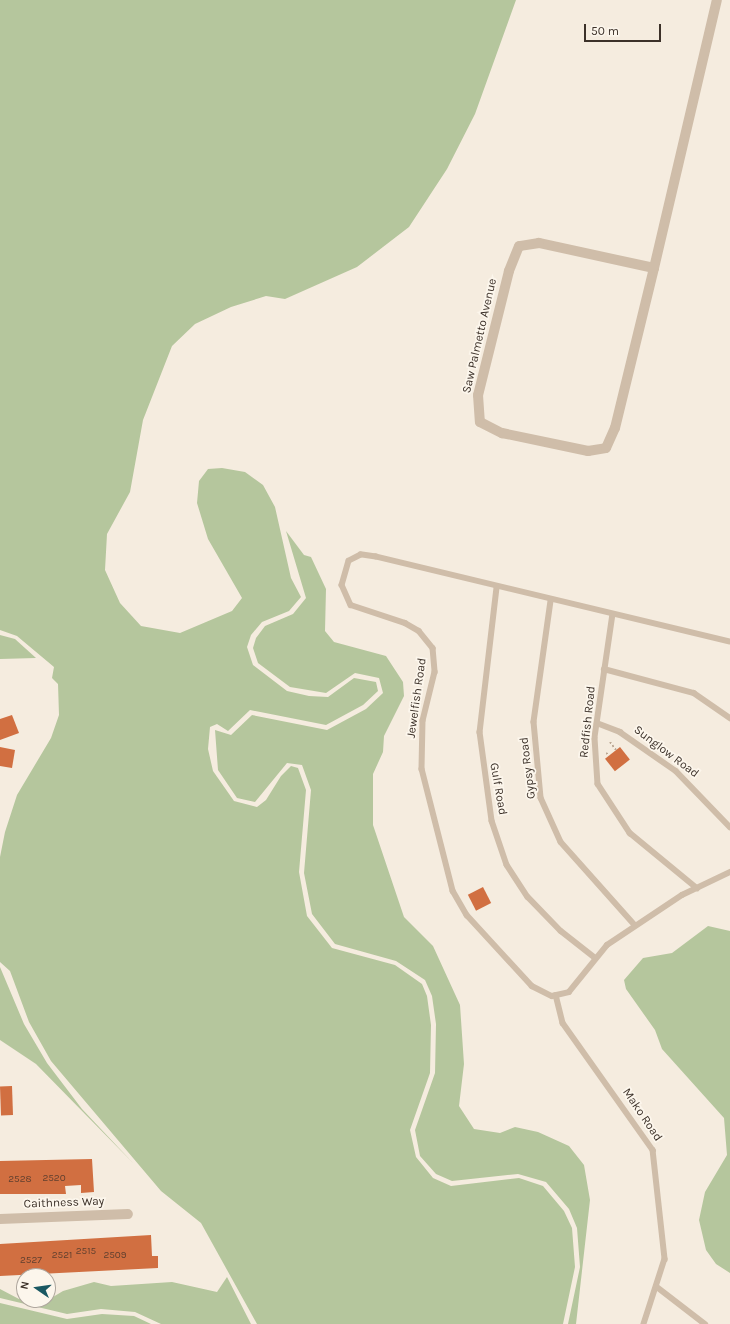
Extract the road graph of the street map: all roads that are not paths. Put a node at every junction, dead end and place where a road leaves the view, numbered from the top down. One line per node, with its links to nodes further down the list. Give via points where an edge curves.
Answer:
1 (717, 0): 2 (street, Saw Palmetto Avenue)
2 (654, 268): 2 (street, Saw Palmetto Avenue, via 539,243 519,246 509,271 478,395 480,422 502,433 549,443 588,451 606,448 615,428)
3 (498, 588): 4 (lane, Jewelfish Road); 14 (lane, Gulf Road, via 480,732 492,821 507,865 528,898 561,931); 15 (lane, Jewelfish Road, via 361,555 349,561 342,585 351,605 404,623 419,632 433,648 435,672 423,721 422,769 453,891 466,915 532,986 542,994)
4 (551, 600): 5 (lane, Jewelfish Road); 13 (lane, Gypsy Road, via 534,722 541,798 561,842)
5 (613, 614): 6 (lane, Jewelfish Road); 7 (lane, Redfish Road)
6 (730, 642)
7 (604, 669): 8 (lane, via 694,693); 9 (lane, Redfish Road)
8 (730, 718)
9 (597, 723): 10 (lane, Sunglow Road, via 620,732 676,771); 12 (lane, Redfish Road, via 595,771 612,810 640,844)
10 (730, 827)
11 (730, 872): 12 (lane)
12 (697, 888): 13 (lane)
13 (635, 925): 14 (lane)
14 (594, 957): 15 (lane, via 569,992)
15 (556, 995): 18 (lane, Mako Road, via 563,1023 653,1150 665,1259)
16 (128, 1214): 17 (street, Caithness Way)
17 (0, 1219)
18 (657, 1287): 19 (lane, Mako Road); 20 (lane)
19 (644, 1324)
20 (705, 1324)

